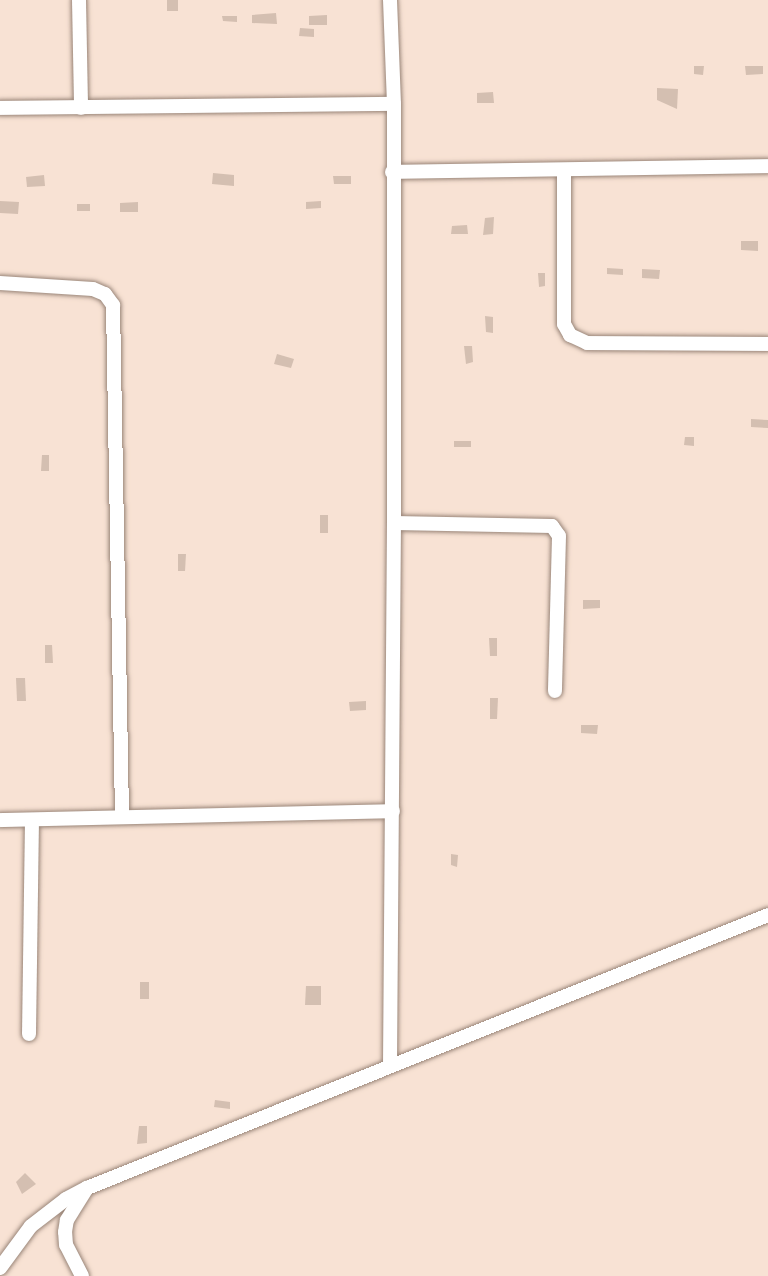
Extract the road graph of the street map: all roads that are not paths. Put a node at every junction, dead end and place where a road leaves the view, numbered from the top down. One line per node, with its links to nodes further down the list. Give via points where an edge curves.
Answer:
1 (79, 0): 5 (street)
2 (390, 0): 3 (street)
3 (394, 104): 5 (street); 8 (street)
4 (0, 108): 5 (street)
5 (81, 108)
6 (768, 166): 7 (street)
7 (564, 171): 8 (street); 10 (street, via 564,324 570,335 587,344)
8 (393, 172): 11 (street)
9 (0, 283): 14 (street, via 93,289 105,294 113,305)
10 (768, 344)
11 (394, 523): 12 (street, via 552,526 559,536); 13 (street)
12 (555, 691)
13 (393, 811): 14 (street); 19 (street)
14 (122, 817): 16 (street)
15 (0, 820): 16 (street)
16 (32, 820): 18 (street)
17 (768, 915): 19 (street)
18 (28, 1034)
19 (390, 1066): 20 (street)
20 (87, 1188): 21 (street, via 31,1226); 22 (street, via 65,1232 66,1245)
21 (0, 1268)
22 (82, 1276)

